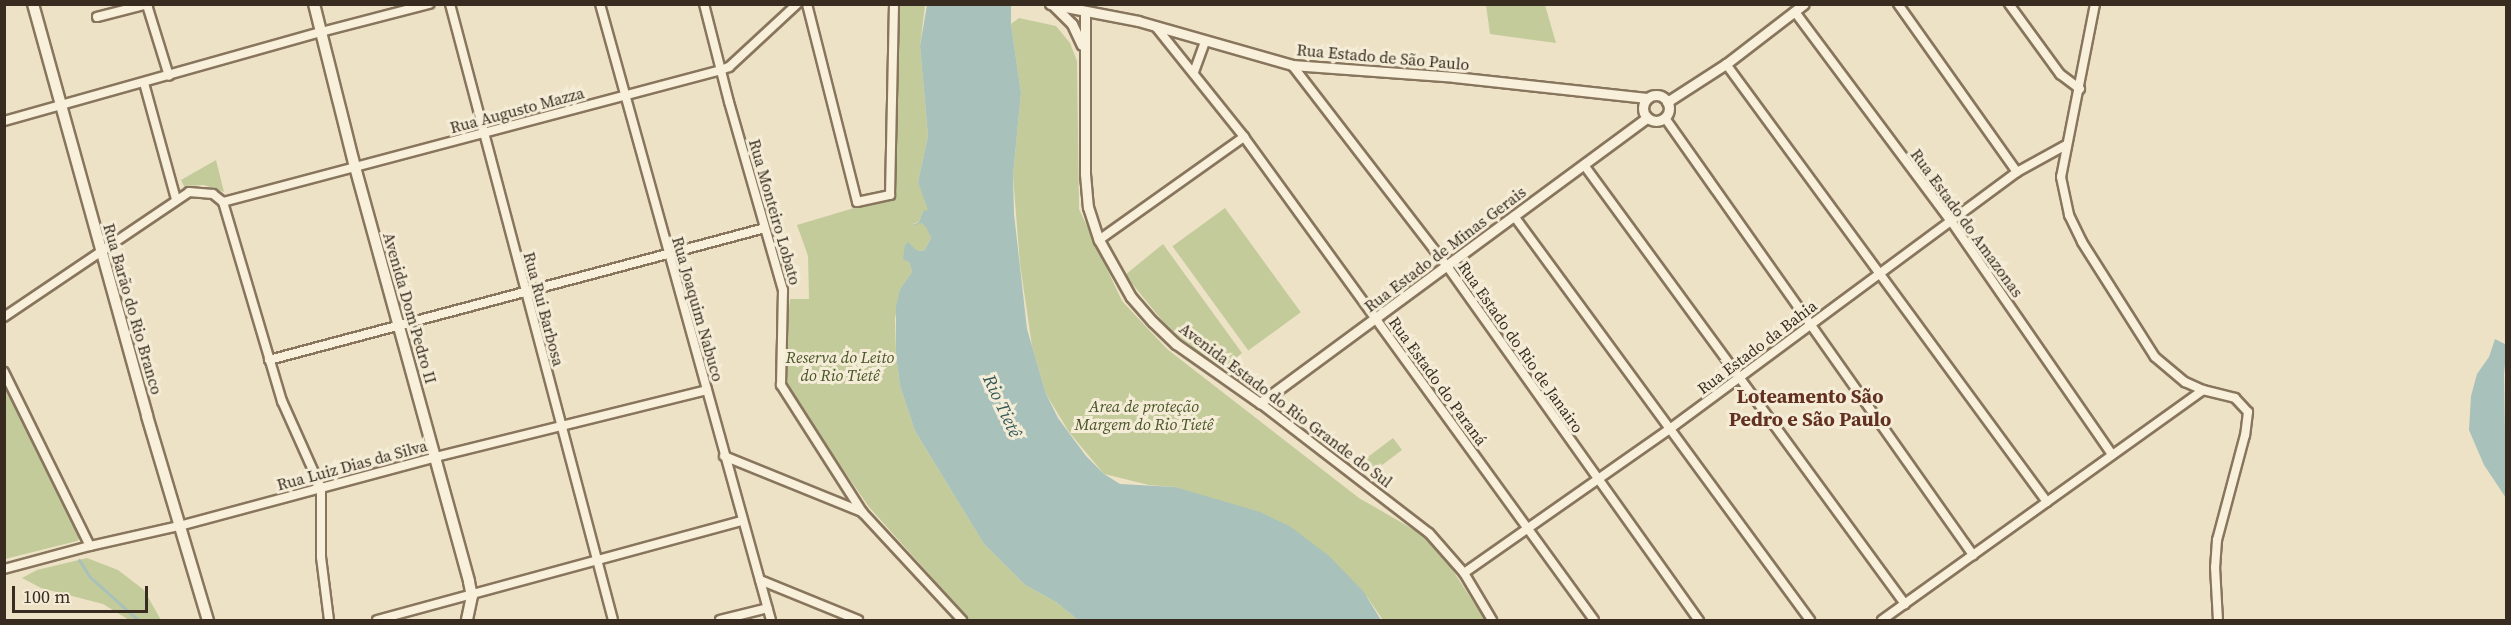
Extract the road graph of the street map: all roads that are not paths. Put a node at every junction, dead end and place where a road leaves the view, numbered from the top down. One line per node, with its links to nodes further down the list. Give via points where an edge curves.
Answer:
1 (33, 4): 34 (main road, Rua Barão do Rio Branco)
2 (314, 4): 21 (main road, Avenida Dom Pedro II)
3 (429, 4): 21 (street)
4 (450, 4): 38 (street, Rua Rui Barbosa)
5 (600, 4): 31 (street, Rua Joaquim Nabuco)
6 (704, 4): 26 (street, Rua Monteiro Lobato)
7 (797, 4): 26 (street, Rua Augusto Mazza)
8 (807, 4): 9 (street, via 857,202 890,195)
9 (894, 4)
10 (1804, 4): 17 (street)
11 (1898, 4): 43 (street)
12 (2009, 4): 30 (street, via 2060,74)
13 (2095, 4): 30 (street)
14 (147, 5): 18 (street); 28 (street)
15 (1051, 5): 16 (street, Rua Estado de São Paulo); 19 (street)
16 (1082, 11): 19 (street); 20 (street, Rua Estado de São Paulo); 23 (street, Avenida Estado do Rio Grande do Sul)
17 (1795, 12): 24 (street); 47 (street, Rua Estado do Amazonas)
18 (97, 17)
19 (1072, 25): 23 (street)
20 (1156, 27): 22 (street, Rua Estado de São Paulo); 27 (street, Rua Estado do Paraná)
21 (321, 32): 28 (street); 42 (main road, Avenida Dom Pedro II)
22 (1205, 42): 25 (street, Rua Estado de São Paulo); 27 (street)
23 (1086, 53): 49 (street, Avenida Estado do Rio Grande do Sul, via 1085,174 1088,207)
24 (1726, 64): 33 (street); 53 (street)
25 (1292, 65): 32 (street, Rua Estado de São Paulo, via 1454,77); 52 (street, Rua Estado do Rio de Janairo)
26 (722, 70): 31 (street, Rua Augusto Mazza); 48 (street, Rua Monteiro Lobato)
27 (1194, 72): 39 (street, Rua Estado do Paraná)
28 (169, 76): 29 (street)
29 (144, 83): 34 (street); 44 (street)
30 (2080, 89): 40 (street)
31 (626, 95): 38 (street, Rua Augusto Mazza); 51 (street, Rua Joaquim Nabuco)
32 (1647, 98): 33 (street, via 1656,95); 35 (street, via 1642,106)
33 (1667, 102): 36 (street, via 1669,111)
34 (61, 106): 37 (street); 50 (main road, Rua Barão do Rio Branco)
35 (1647, 118): 36 (street); 41 (street, Rua Estado de Minas Gerais)
36 (1665, 118): 57 (street)
37 (4, 121)
38 (482, 133): 42 (street, Rua Augusto Mazza); 54 (street, Rua Rui Barbosa)
39 (1244, 137): 49 (street); 56 (street, Rua Estado do Paraná)
40 (2066, 145): 43 (street, Rua Estado da Bahia); 63 (street, via 2061,177 2069,215 2082,242 2155,357 2185,382)
41 (1584, 165): 46 (street, Rua Estado de Minas Gerais); 61 (street)
42 (355, 167): 45 (street, Rua Augusto Mazza); 58 (main road, Avenida Dom Pedro II)
43 (2018, 172): 47 (street, Rua Estado da Bahia)
44 (176, 199): 45 (street, via 189,192 202,192); 50 (street)
45 (223, 201): 59 (street)
46 (1514, 216): 52 (street, Rua Estado de Minas Gerais); 66 (street)
47 (1952, 221): 53 (street, Rua Estado da Bahia); 67 (street, Rua Estado do Amazonas)
48 (765, 228): 51 (street); 73 (street, Rua Monteiro Lobato, via 785,300 781,385)
49 (1099, 240): 64 (street, Avenida Estado do Rio Grande do Sul, via 1131,297 1153,322 1176,344)
50 (101, 252): 55 (street); 75 (main road, Rua Barão do Rio Branco)
51 (668, 253): 54 (street); 62 (street, Rua Joaquim Nabuco)
52 (1447, 266): 56 (street, Rua Estado de Minas Gerais); 70 (street, Rua Estado do Rio de Janairo)
53 (1881, 273): 57 (street, Rua Estado da Bahia); 72 (street)
54 (525, 290): 58 (street); 65 (street, Rua Rui Barbosa)
55 (4, 317)
56 (1376, 319): 64 (street, Rua Estado de Minas Gerais); 76 (street, Rua Estado do Paraná)
57 (1810, 324): 61 (street, Rua Estado da Bahia); 78 (street)
58 (400, 325): 59 (street); 69 (main road, Avenida Dom Pedro II)
59 (268, 360): 71 (street)
60 (4, 372): 77 (street)
61 (1738, 377): 66 (street, Rua Estado da Bahia); 84 (street)
62 (707, 390): 65 (street, Rua Luiz Dias da Silva); 68 (street, Rua Joaquim Nabuco)
63 (2203, 390): 67 (street); 100 (street, via 2242,403 2248,412 2217,540)
64 (1260, 403): 81 (street, Avenida Estado do Rio Grande do Sul, via 1421,526)
65 (561, 426): 69 (street, Rua Luiz Dias da Silva); 79 (street, Rua Rui Barbosa)
66 (1671, 428): 70 (street, Rua Estado da Bahia); 98 (street)
67 (2112, 454): 72 (street)
68 (724, 456): 73 (street); 74 (street, Rua Joaquim Nabuco)
69 (436, 457): 71 (street, Rua Luiz Dias da Silva); 83 (main road, Avenida Dom Pedro II)
70 (1598, 478): 76 (street, Rua Estado da Bahia); 97 (street, Rua Estado do Rio de Janairo)
71 (321, 488): 75 (street, Rua Luiz Dias da Silva); 87 (street, via 321,557)
72 (2047, 502): 78 (street)
73 (863, 513): 94 (street, Rua Monteiro Lobato)
74 (742, 521): 79 (street); 82 (street, Rua Joaquim Nabuco)
75 (179, 526): 77 (street, Rua Luiz Dias da Silva); 86 (main road, Rua Barão do Rio Branco)
76 (1528, 529): 81 (street, Rua Estado da Bahia); 96 (street, Rua Estado do Paraná)
77 (90, 546): 80 (street, Rua Luiz Dias da Silva)
78 (1972, 555): 84 (street)
79 (597, 561): 83 (street); 90 (street, Rua Rui Barbosa)
80 (4, 569)
81 (1464, 573): 95 (street, Avenida Estado do Rio Grande do Sul)
82 (760, 580): 85 (street, Rua Joaquim Nabuco); 93 (street)
83 (472, 596): 88 (street); 89 (main road, Avenida Dom Pedro II)
84 (1905, 604): 99 (street)
85 (768, 608): 91 (street); 92 (street, Rua Joaquim Nabuco)
86 (208, 621)
87 (329, 621)
88 (377, 621)
89 (467, 621)
90 (613, 621)
91 (720, 621)
92 (771, 621)
93 (858, 621)
94 (962, 621)
95 (1492, 621)
96 (1594, 621)
97 (1699, 621)
98 (1810, 621)
99 (1882, 621)
100 (2218, 621)

